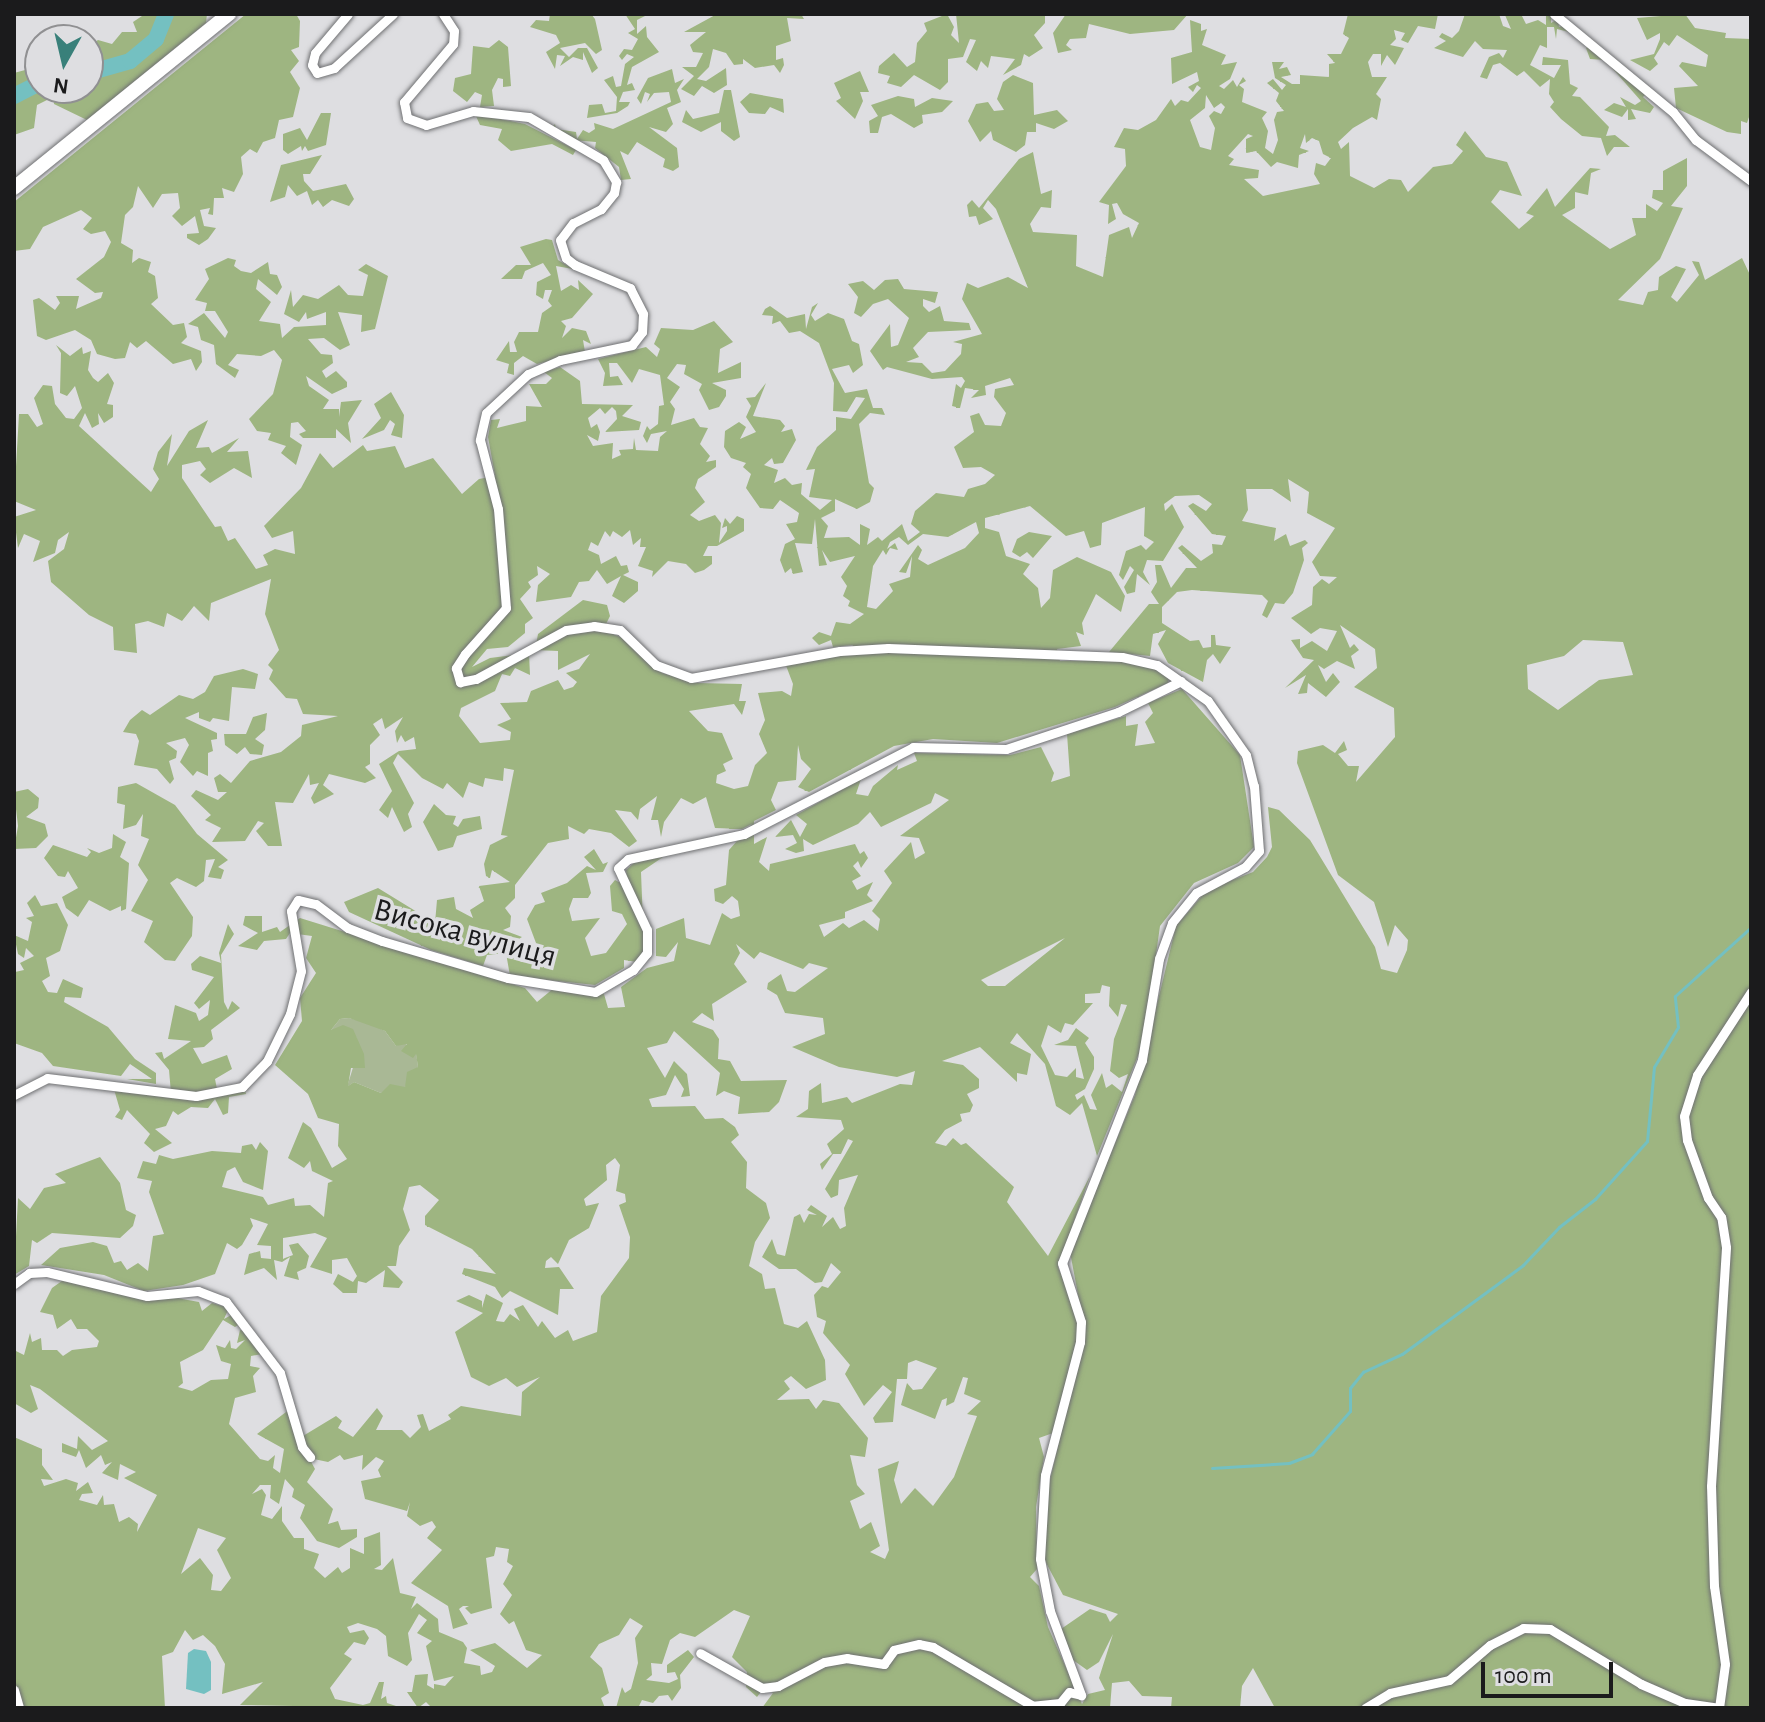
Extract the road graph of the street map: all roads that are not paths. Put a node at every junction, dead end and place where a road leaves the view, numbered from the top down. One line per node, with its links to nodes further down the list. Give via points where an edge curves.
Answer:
1 (229, 14): 7 (main road)
2 (348, 14): 3 (street, via 315,53 312,65 317,73 334,68)
3 (393, 14)
4 (443, 14): 8 (street, via 454,31 453,44 404,102 407,118 426,125 473,111 529,117 603,160 616,182 614,193 601,209 573,223 560,240 566,258 575,265 630,288 643,314 642,332 632,345 560,360 528,374 486,413 480,440 498,509 506,608 456,668 460,682 476,679 566,630 594,626 620,630 656,665 691,678 840,651 888,648 1122,657 1157,665)
5 (1554, 14): 6 (street)
6 (1751, 181)
7 (14, 188)
8 (1181, 681): 10 (street, Висока вулиця, via 1118,712 1006,749 913,747 744,834 628,859 618,868 647,930 647,953 633,970 595,992 508,978 382,941 348,928 316,904 298,900 291,911 301,971 290,1014 267,1061 242,1087 196,1096 47,1078); 13 (street, via 1208,701 1246,755 1261,838 1259,851 1245,867 1196,893 1168,931 1142,1060 1062,1263 1081,1322 1080,1342 1045,1475 1040,1559 1050,1611 1081,1695 1069,1692 1060,1703 1033,1706 933,1647 919,1644 894,1650 884,1664 847,1658 824,1662 778,1686 762,1688)
9 (1751, 992): 17 (street, via 1697,1075 1684,1116 1687,1140 1708,1198 1721,1217 1726,1247 1711,1486 1714,1586 1725,1664)
10 (14, 1095)
11 (14, 1284): 12 (street, via 29,1273 47,1272 147,1296 198,1291 226,1302 280,1373 302,1447)
12 (310, 1457)
13 (700, 1653)
14 (14, 1690): 15 (street)
15 (19, 1708)
16 (1365, 1708): 17 (street, via 1390,1693 1449,1680 1490,1645 1523,1628 1550,1629 1641,1684 1685,1703)
17 (1720, 1708)

